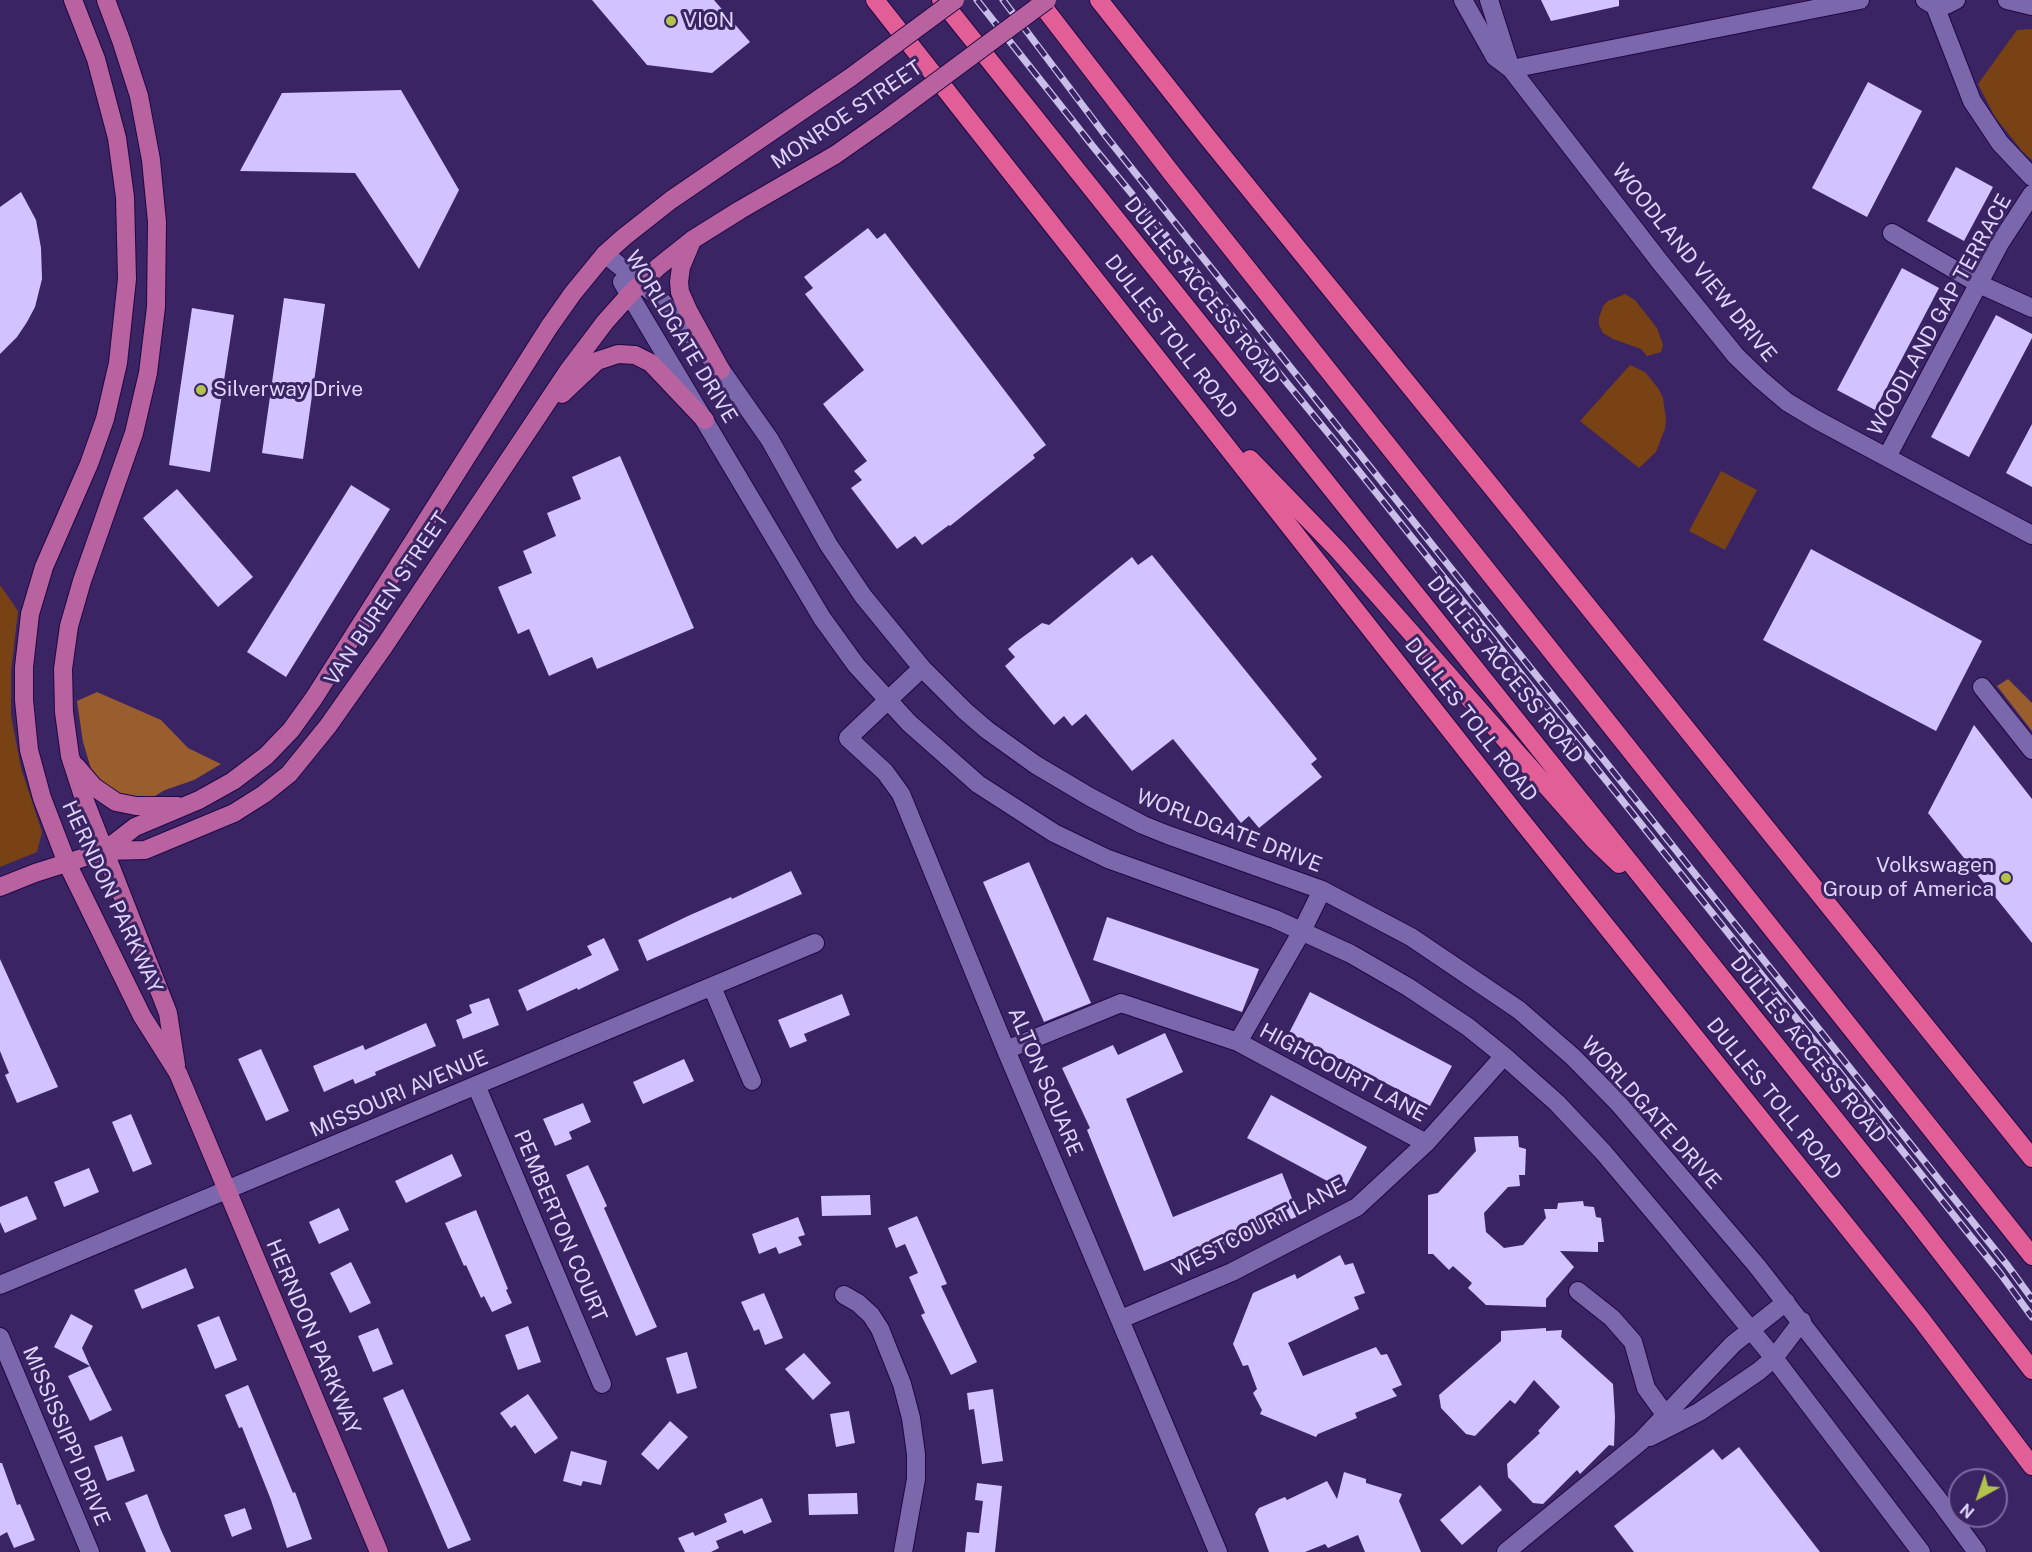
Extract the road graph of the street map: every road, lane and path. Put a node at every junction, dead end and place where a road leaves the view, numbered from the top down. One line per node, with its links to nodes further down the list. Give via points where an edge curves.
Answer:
1 (73, 0): 38 (main road, HERNDON PARKWAY, via 96,59 117,138 125,197 127,260 122,335 112,394 89,464 44,567 26,638 24,700 28,750)
2 (106, 0): 35 (main road, HERNDON PARKWAY, via 139,96 151,160 157,222 156,307 148,373 134,433 82,581 65,645 63,690)
3 (875, 0): 26 (highway, DULLES TOLL ROAD)
4 (941, 0): 41 (highway, DULLES ACCESS ROAD)
5 (955, 0): 21 (main road, MONROE STREET, bridge, via 851,77 671,200)
6 (1038, 0): 54 (highway)
7 (1047, 0): 20 (main road, MONROE STREET, bridge, via 836,155)
8 (1099, 0): 52 (highway)
9 (1463, 0): 16 (street, WOODLAND VIEW DRIVE, via 1495,57)
10 (1490, 0): 16 (street, WOODLAND VIEW DRIVE)
11 (1860, 0): 16 (street)
12 (1956, 0): 14 (street, via 1946,5)
13 (2007, 0): 15 (street)
14 (1929, 3): 17 (street, via 1972,101 2000,143)
15 (2032, 6)
16 (1511, 69): 29 (street, WOODLAND VIEW DRIVE, via 1736,356 1787,402)
17 (2032, 177)
18 (2032, 194): 22 (street, WOODLAND GAP TERRACE)
19 (1892, 233): 22 (street)
20 (692, 240): 23 (main road, MONROE STREET); 25 (main road, via 681,267 680,292)
21 (605, 255): 23 (street, WORLDGATE DRIVE); 36 (main road, VAN BUREN STREET, via 549,327 297,722 278,744 233,781)
22 (1979, 284): 24 (street); 29 (street, WOODLAND GAP TERRACE)
23 (635, 289): 25 (street, WORLDGATE DRIVE, via 658,297); 27 (street, WORLDGATE DRIVE); 28 (main road, VAN BUREN STREET, via 593,338)
24 (2032, 309)
25 (721, 370): 31 (street, WORLDGATE DRIVE, via 770,440 846,571)
26 (1184, 391): 41 (highway, via 1338,550 1595,841); 67 (highway, DULLES TOLL ROAD, via 1914,1310)
27 (705, 420): 28 (main road, via 651,363 625,353 597,361); 33 (street, WORLDGATE DRIVE, via 817,610)
28 (532, 423): 37 (main road, VAN BUREN STREET, via 385,645 289,774 249,804 200,828 145,850)
29 (1887, 457): 30 (street, WOODLAND VIEW DRIVE)
30 (2032, 535)
31 (922, 668): 33 (street, ALTON SQUARE); 40 (street, WORLDGATE DRIVE, via 987,730 1090,798 1168,836)
32 (1982, 687): 34 (street)
33 (887, 701): 42 (street, WORLDGATE DRIVE, via 978,784 1054,833 1108,859); 46 (street, ALTON SQUARE, via 848,738 885,772 901,794)
34 (2032, 750)
35 (72, 761): 36 (main road, via 94,787 116,802); 37 (main road, HERNDON PARKWAY)
36 (185, 806): 37 (main road, VAN BUREN STREET, via 135,827)
37 (104, 851): 38 (main road, VAN BUREN STREET); 48 (main road, HERNDON PARKWAY, via 168,1013)
38 (67, 863): 39 (main road, VAN BUREN STREET); 48 (main road, HERNDON PARKWAY, via 142,1016)
39 (0, 887)
40 (1322, 891): 42 (street, HIGHCOURT LANE); 58 (street, WORLDGATE DRIVE, via 1441,956 1519,1010 1573,1057 1619,1104)
41 (1674, 918): 64 (highway, DULLES ACCESS ROAD)
42 (1302, 931): 45 (street, HIGHCOURT LANE); 47 (street, WORLDGATE DRIVE, via 1408,987)
43 (815, 943): 44 (street, MISSOURI AVENUE)
44 (712, 987): 49 (street); 50 (street, MISSOURI AVENUE)
45 (1238, 1042): 46 (street, HIGHCOURT LANE, via 1121,1003); 51 (street, HIGHCOURT LANE)
46 (1006, 1050): 59 (street, ALTON SQUARE)
47 (1504, 1056): 51 (street, WESTCOURT LANE); 61 (street, WORLDGATE DRIVE, via 1557,1103 1604,1153)
48 (177, 1073): 53 (main road, HERNDON PARKWAY)
49 (752, 1081)
50 (476, 1085): 53 (street, MISSOURI AVENUE); 65 (street, PEMBERTON COURT)
51 (1426, 1143): 59 (street, WESTCOURT LANE, via 1357,1207 1232,1272)
52 (2032, 1158)
53 (227, 1191): 55 (street, MISSOURI AVENUE); 69 (main road, HERNDON PARKWAY)
54 (2032, 1256)
55 (0, 1285)
56 (1578, 1291): 66 (street, via 1612,1318 1633,1342 1646,1388)
57 (844, 1295): 70 (street, via 864,1309 879,1329 912,1418 916,1479)
58 (1786, 1302): 60 (street, WORLDGATE DRIVE); 61 (street)
59 (1121, 1319): 71 (street, ALTON SQUARE)
60 (1802, 1321): 63 (street); 74 (street, WORLDGATE DRIVE)
61 (1752, 1330): 63 (street, WORLDGATE DRIVE); 66 (street, via 1733,1344)
62 (0, 1337): 68 (street, MISSISSIPPI DRIVE)
63 (1774, 1358): 66 (street, via 1699,1412); 73 (street, WORLDGATE DRIVE)
64 (2032, 1371)
65 (602, 1384)
66 (1669, 1420): 72 (street)
67 (2032, 1466)
68 (90, 1552)
69 (379, 1552)
70 (903, 1552)
71 (1218, 1552)
72 (1506, 1552)
73 (1921, 1552)
74 (1977, 1552)

